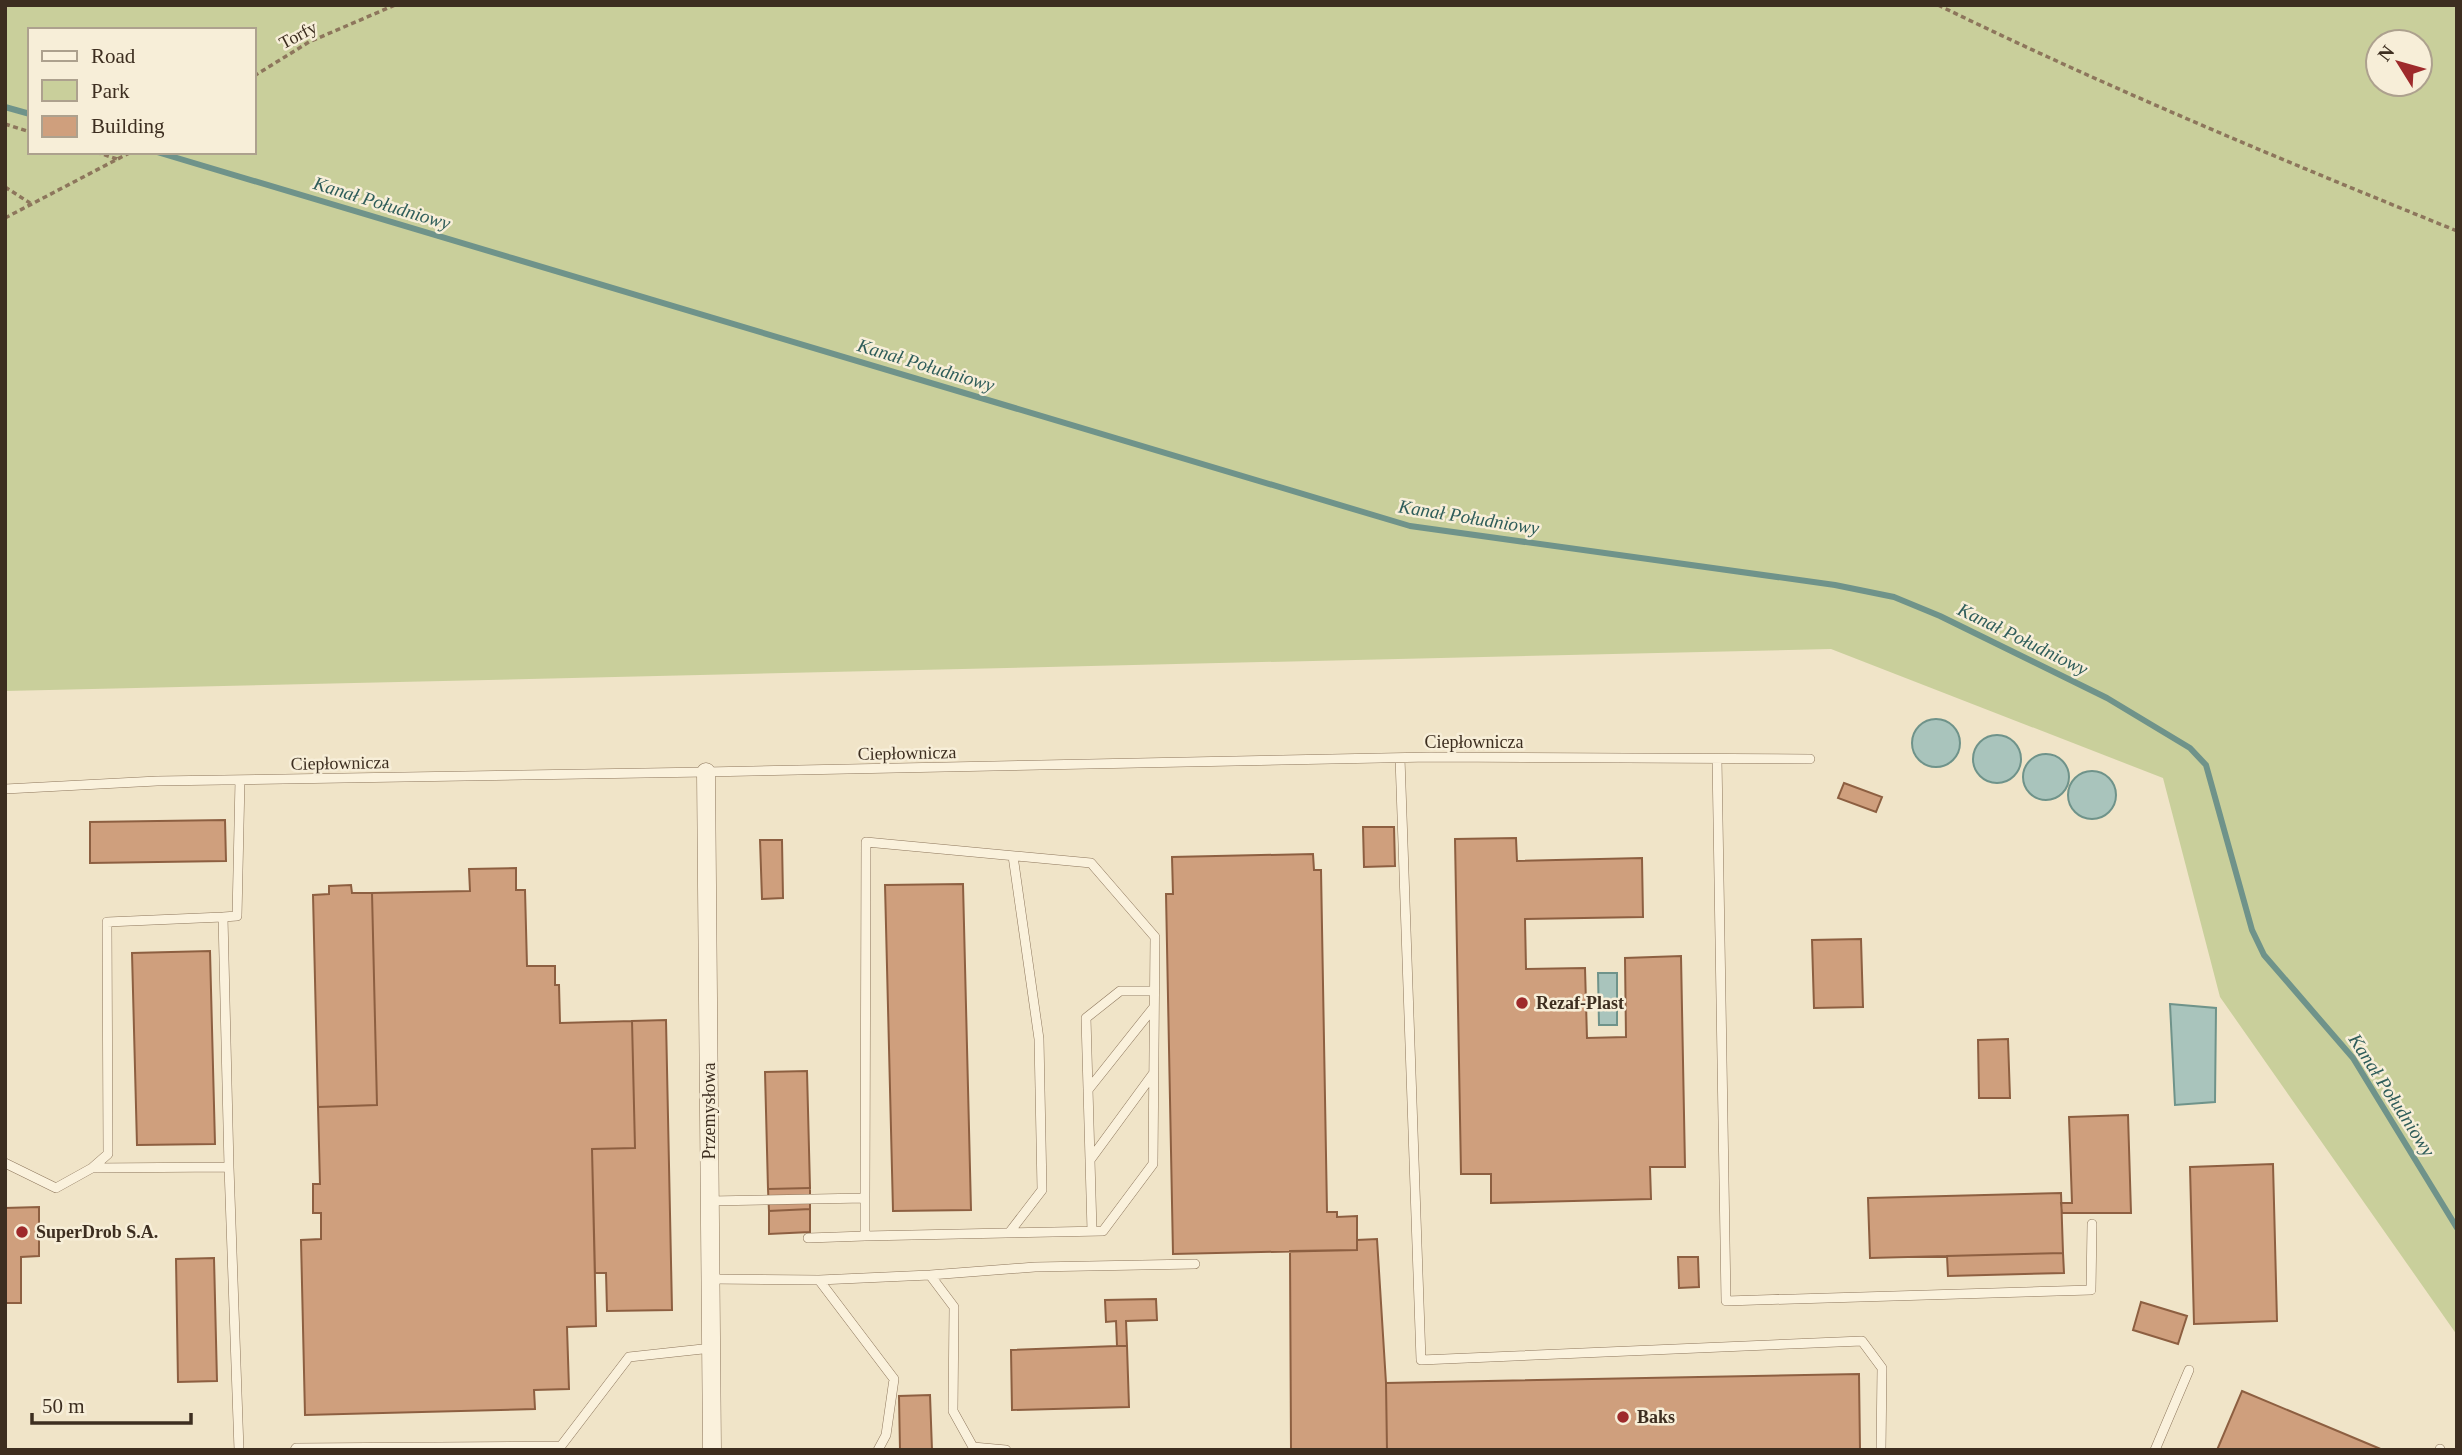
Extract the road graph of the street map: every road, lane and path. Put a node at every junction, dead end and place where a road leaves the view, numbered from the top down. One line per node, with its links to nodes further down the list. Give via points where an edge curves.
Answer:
1 (395, 5): 3 (path, Torfy, via 309,42)
2 (1938, 5): 12 (path, via 2227,138)
3 (256, 75)
4 (5, 124): 5 (path)
5 (28, 131)
6 (103, 154): 8 (path)
7 (128, 154): 8 (path)
8 (119, 159): 10 (path)
9 (5, 187): 10 (path)
10 (31, 204): 11 (path)
11 (5, 218)
12 (2457, 231)
13 (1400, 758): 14 (lane, Ciepłownicza); 16 (lane, Ciepłownicza); 47 (lane, via 1421,1360 1861,1341 1882,1368)
14 (1717, 759): 15 (lane, Ciepłownicza); 31 (lane, via 1726,1301 2091,1290)
15 (1810, 759)
16 (706, 772): 17 (lane, Ciepłownicza); 30 (street, Przemysłowa)
17 (240, 780): 18 (lane, Ciepłownicza); 20 (lane, via 237,916)
18 (5, 789)
19 (1013, 856): 21 (lane, via 1091,863 1155,937); 29 (lane, via 866,842); 33 (lane, via 1039,1039 1042,1190)
20 (223, 917): 27 (lane); 28 (lane, via 107,922 108,1154)
21 (1154, 991): 22 (lane); 24 (lane, via 1120,990 1086,1018)
22 (1154, 1007): 23 (lane); 24 (lane)
23 (1153, 1074): 25 (lane); 32 (lane, via 1153,1164 1103,1231)
24 (1088, 1090): 25 (lane)
25 (1090, 1160): 32 (lane)
26 (5, 1163): 28 (lane, via 56,1188)
27 (229, 1167): 28 (lane); 42 (lane)
28 (92, 1168)
29 (865, 1198): 30 (lane); 34 (lane)
30 (710, 1201): 38 (street, Przemysłowa)
31 (2092, 1224)
32 (1093, 1231): 33 (lane)
33 (1009, 1233): 34 (lane)
34 (865, 1236): 35 (lane)
35 (808, 1237)
36 (1195, 1264): 37 (lane, via 1035,1267)
37 (930, 1275): 39 (lane); 46 (lane, via 954,1307 953,1411 973,1447)
38 (710, 1279): 39 (lane); 40 (street, Przemysłowa)
39 (819, 1280): 45 (lane, via 894,1379 886,1435)
40 (712, 1348): 43 (lane, via 629,1357 561,1446); 44 (street, Przemysłowa)
41 (2189, 1370): 48 (lane)
42 (239, 1450)
43 (295, 1450)
44 (712, 1450)
45 (878, 1450)
46 (1006, 1450)
47 (1881, 1450)
48 (2155, 1450)

